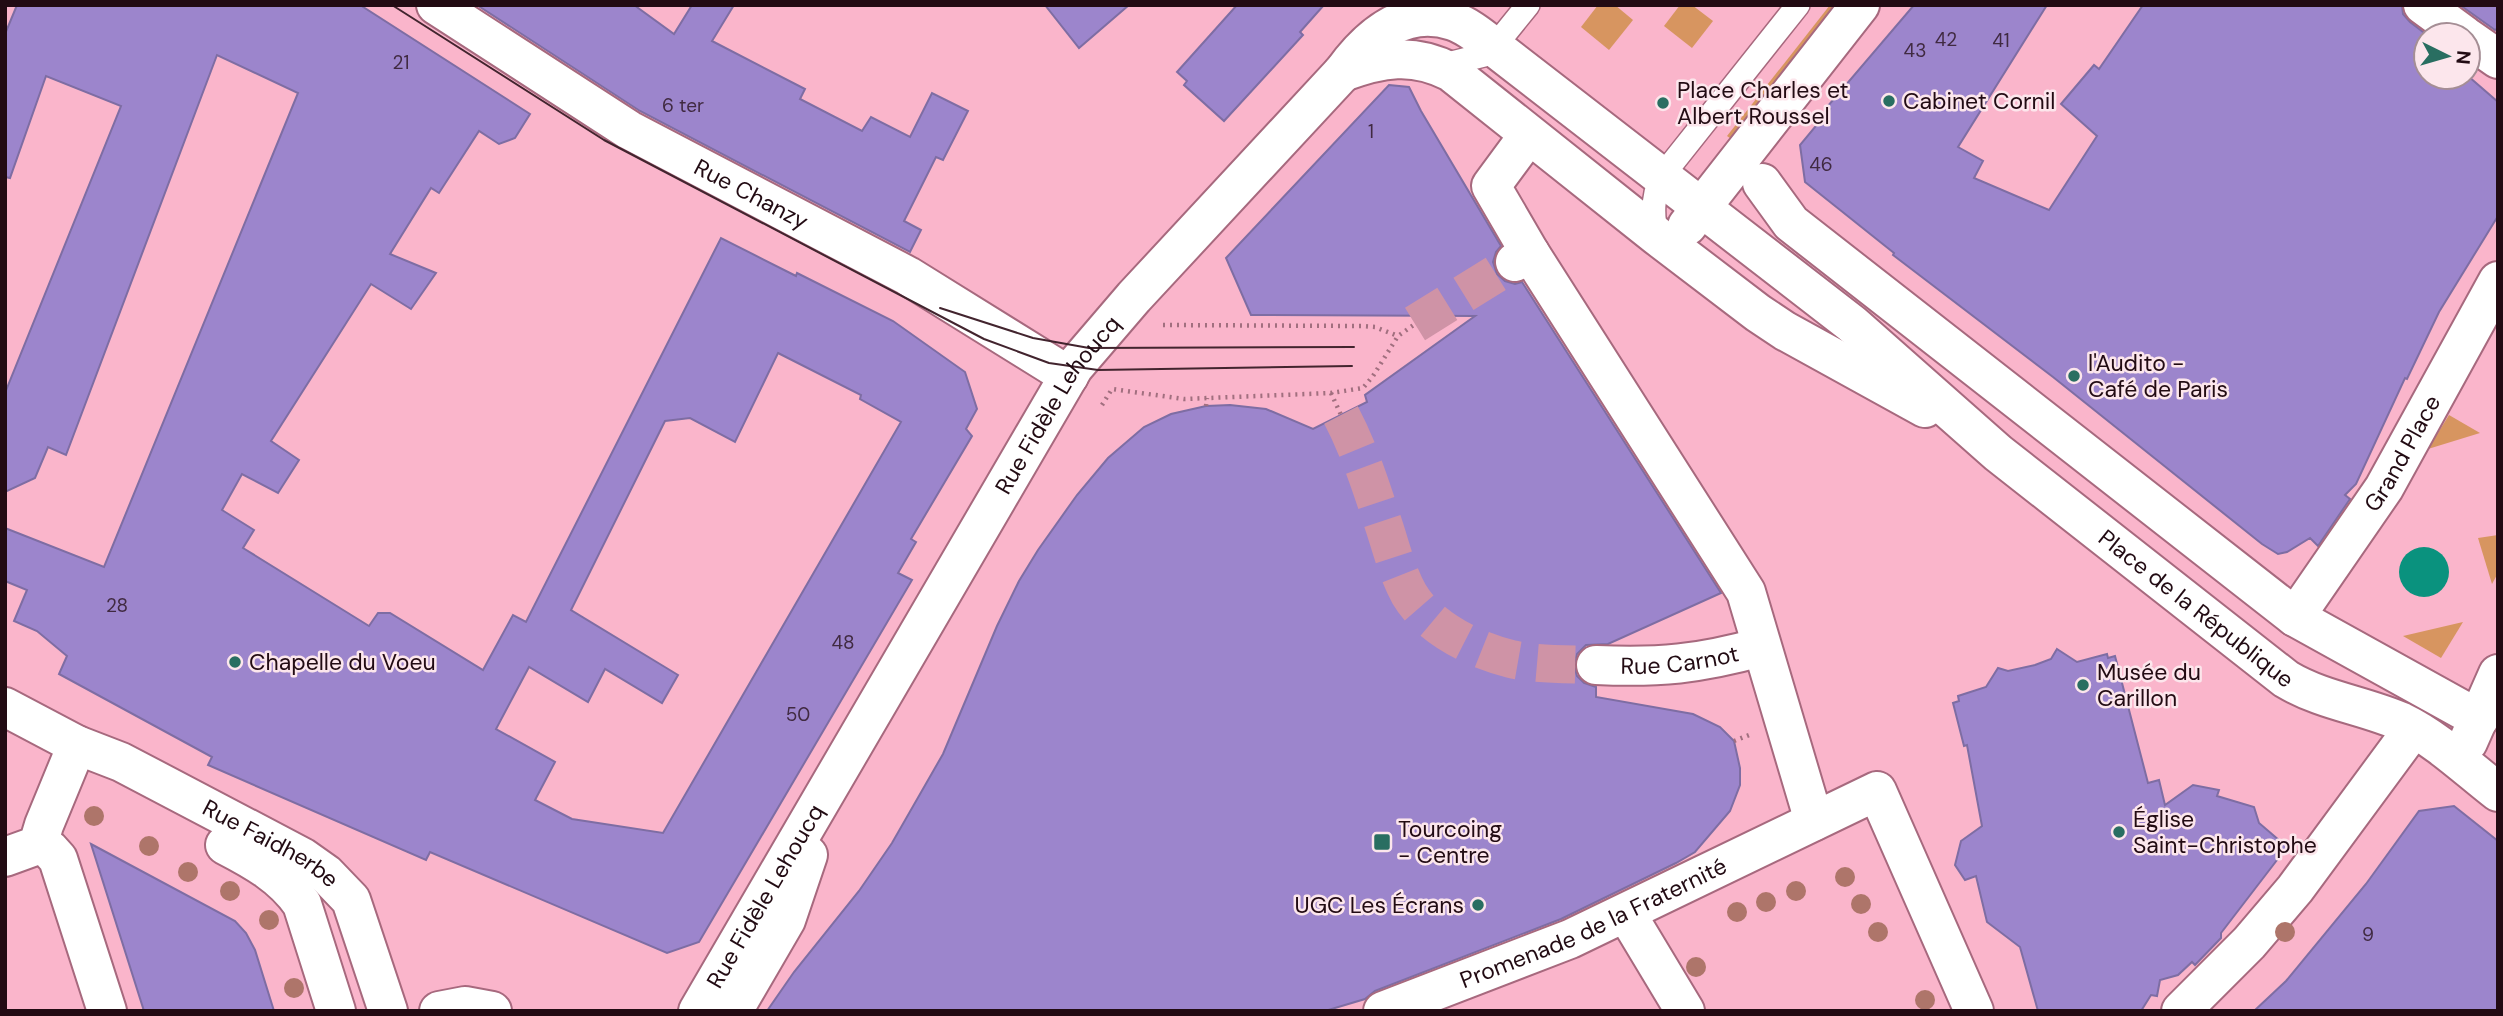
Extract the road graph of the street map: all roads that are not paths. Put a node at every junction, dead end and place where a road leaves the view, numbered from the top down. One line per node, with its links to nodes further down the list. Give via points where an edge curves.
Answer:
1 (436, 5): 20 (main road, Rue Chanzy, via 629,131 908,276)
2 (1528, 5): 9 (lane)
3 (1798, 5): 15 (lane)
4 (1860, 5): 17 (main road)
5 (2423, 5): 8 (main road)
6 (1458, 13): 7 (main road); 9 (main road, via 1468,28); 12 (main road)
7 (1384, 15): 12 (main road); 13 (main road, Rue Fidèle Lehoucq)
8 (2445, 21)
9 (1494, 47): 12 (lane, via 1471,60); 15 (main road)
10 (2482, 48): 11 (main road)
11 (2498, 60)
12 (1431, 63): 13 (main road, Rue Fidèle Lehoucq, via 1385,59); 18 (main road, via 1464,79)
13 (1343, 72): 20 (main road, Rue Fidèle Lehoucq, via 1134,297)
14 (1522, 144): 23 (main road, via 1491,186 1522,258 1746,592)
15 (1662, 176): 17 (main road); 18 (lane, via 1653,213)
16 (1762, 183): 22 (main road, via 1791,223)
17 (1702, 206): 18 (main road); 21 (main road, Place de la République, via 1852,324)
18 (1664, 242): 21 (main road, Place de la République, via 1786,331)
19 (2498, 281): 22 (main road, Grand Place, via 2384,488)
20 (1069, 376): 29 (main road, Rue Fidèle Lehoucq)
21 (1998, 453): 27 (main road, Place de la République, via 2286,679 2319,696)
22 (2295, 617): 25 (main road, via 2473,731)
23 (1761, 647): 24 (main road, Rue Carnot, via 1687,664); 31 (main road)
24 (1596, 665)
25 (2498, 674)
26 (5, 707): 28 (main road, Rue Faidherbe)
27 (2413, 729): 30 (main road, Place de la République); 44 (main road, via 2280,906)
28 (78, 745): 32 (main road, via 44,825); 35 (main road, Rue Faidherbe, via 100,776 115,787 237,851 293,891 308,918); 36 (main road, Rue Faidherbe, via 121,762 326,874 353,906)
29 (833, 780): 39 (main road, Rue Fidèle Lehoucq); 40 (main road, Rue Fidèle Lehoucq, via 786,920)
30 (2498, 792)
31 (1814, 821): 33 (main road, Promenade de la Fraternité); 43 (main road, Promenade de la Fraternité, via 1877,791)
32 (22, 851): 34 (main road, via 49,849 58,859)
33 (1626, 913): 41 (main road, Promenade de la Fraternité); 42 (main road)
34 (107, 1011)
35 (336, 1011)
36 (388, 1011)
37 (439, 1011): 38 (main road, via 465,1006)
38 (492, 1011)
39 (698, 1011)
40 (733, 1011)
41 (1383, 1011)
42 (1685, 1011)
43 (1974, 1011)
44 (2180, 1011)

